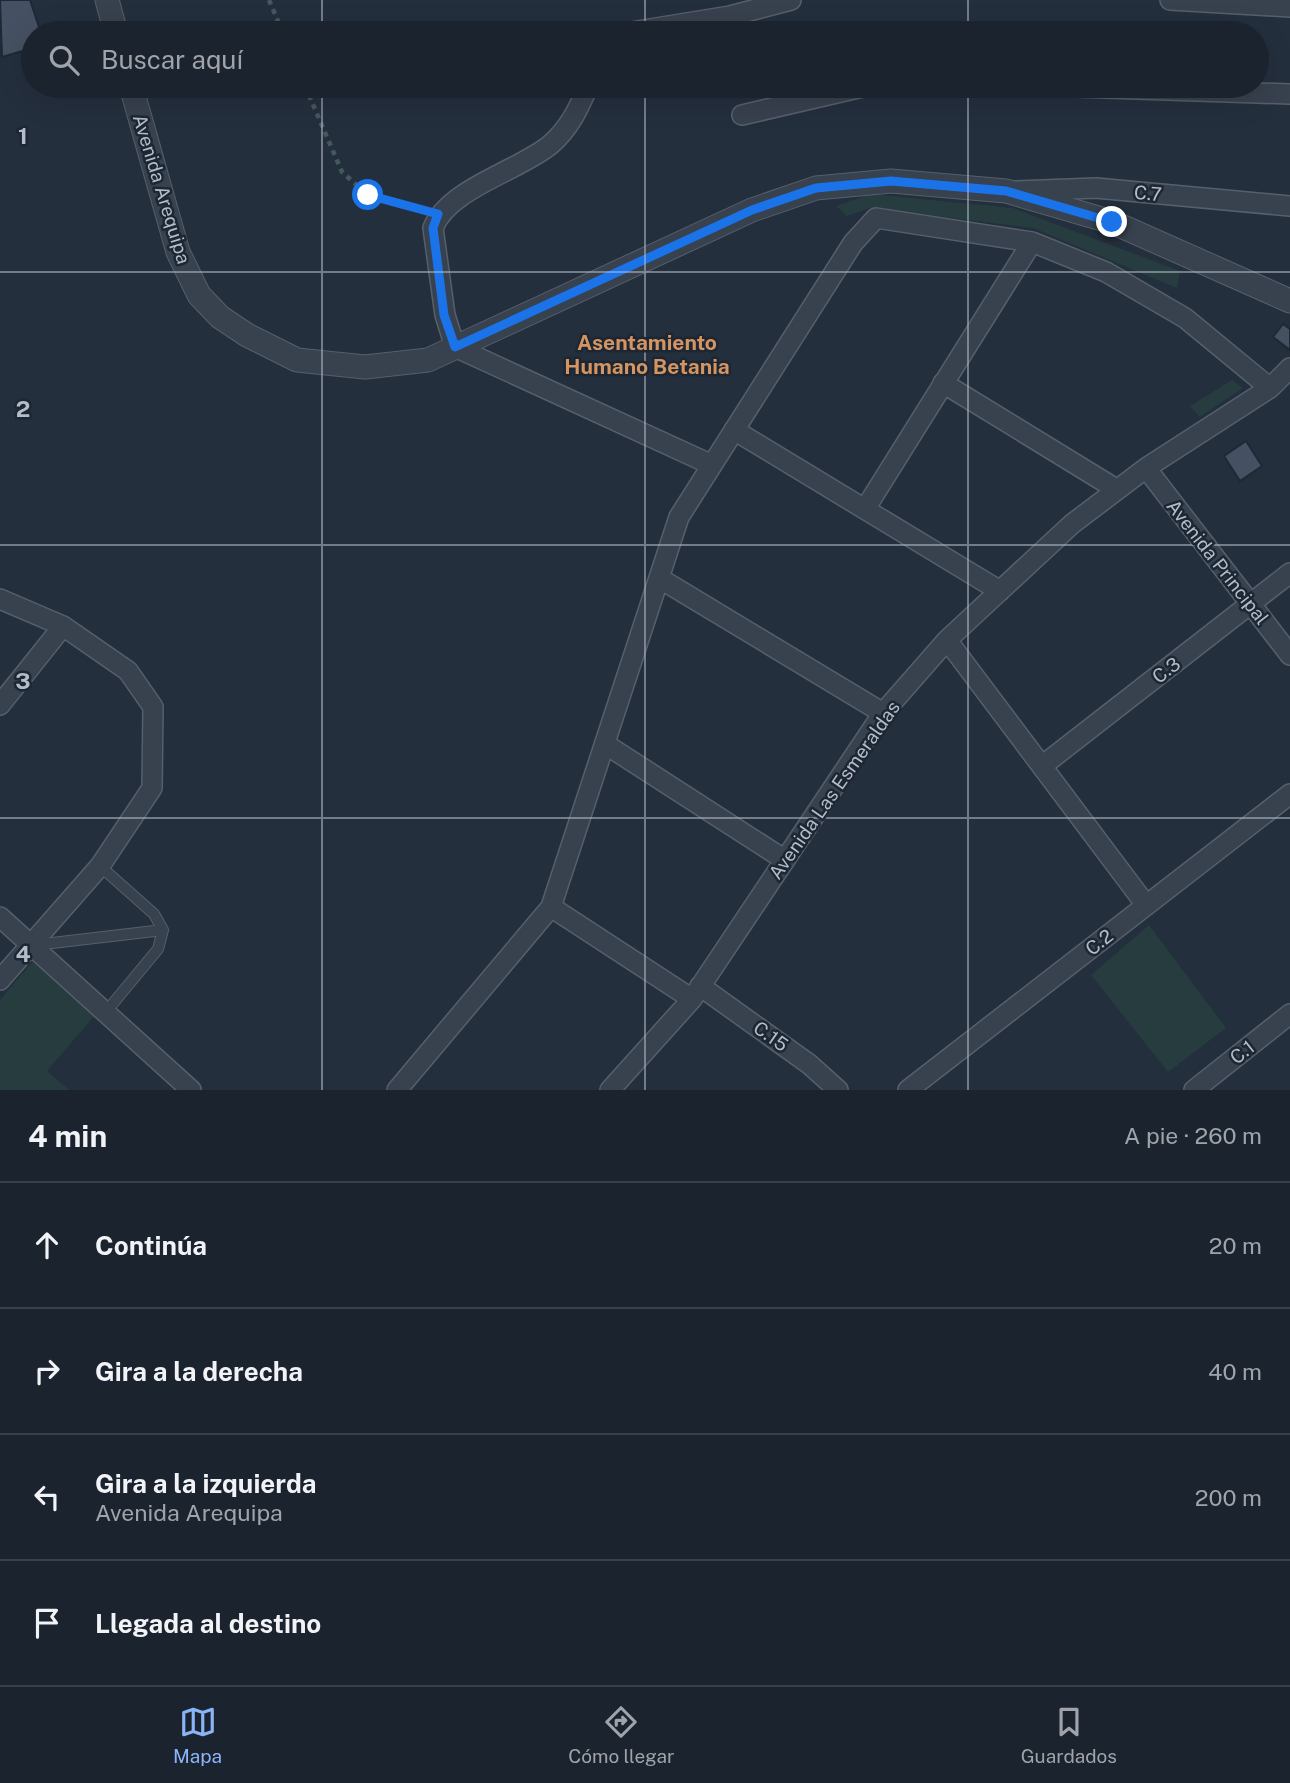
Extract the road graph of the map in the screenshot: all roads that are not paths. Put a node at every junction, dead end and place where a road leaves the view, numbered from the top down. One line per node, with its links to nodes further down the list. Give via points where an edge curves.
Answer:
1 (107, 0): 5 (street)
2 (790, 0): 6 (street)
3 (1170, 0): 4 (street)
4 (1290, 7)
5 (113, 21)
6 (699, 21)
7 (1269, 93): 8 (street)
8 (1290, 94)
9 (134, 98): 17 (street, Avenida Arequipa, via 178,252 199,295 220,317 297,359 329,365 365,367 428,360)
10 (582, 98): 17 (street, via 572,120 550,145 438,214 433,228 444,315)
11 (815, 98): 12 (street)
12 (742, 115)
13 (1006, 191): 14 (street, C.7, via 1096,188); 16 (street, Avenida Arequipa, via 1112,222); 17 (street, Avenida Arequipa, via 891,181 816,188 752,210)
14 (1290, 206)
15 (1032, 242): 19 (street); 20 (street, via 1106,272 1185,318); 21 (street, via 876,218 853,243)
16 (1290, 301)
17 (455, 347): 22 (street)
18 (1290, 368): 20 (street, Avenida Las Esmeraldas)
19 (943, 383): 24 (street); 25 (street)
20 (1270, 388): 23 (street, Avenida Las Esmeraldas)
21 (734, 429): 22 (street); 25 (street)
22 (712, 465): 27 (street, via 679,517)
23 (1146, 468): 24 (street, Avenida Las Esmeraldas); 30 (street, Avenida Principal)
24 (1116, 489): 28 (street, Avenida Las Esmeraldas)
25 (865, 509): 28 (street)
26 (1290, 573): 30 (street, C.3)
27 (659, 578): 35 (street); 36 (street)
28 (1000, 591): 32 (street, Avenida Las Esmeraldas)
29 (0, 599): 31 (street)
30 (1251, 604): 33 (street, Avenida Principal); 37 (street, C.3)
31 (63, 626): 34 (street); 40 (street, via 128,671 153,707 152,788)
32 (947, 640): 35 (street, Avenida Las Esmeraldas); 37 (street)
33 (1290, 655)
34 (0, 705)
35 (883, 713): 39 (street, Avenida Las Esmeraldas)
36 (605, 744): 39 (street); 42 (street)
37 (1042, 766): 41 (street)
38 (1290, 794): 41 (street, C.2)
39 (785, 860): 47 (street, Avenida Las Esmeraldas)
40 (100, 866): 44 (lane, via 154,914); 45 (street)
41 (1146, 905): 54 (street, C.2)
42 (551, 907): 47 (street, C.15); 51 (street)
43 (0, 917): 45 (street)
44 (163, 930): 45 (lane); 48 (lane, via 159,949)
45 (30, 945): 46 (street); 48 (street)
46 (0, 980)
47 (696, 993): 52 (street, Avenida Las Esmeraldas); 53 (street, C.15, via 809,1064)
48 (105, 1013): 50 (street)
49 (1290, 1014): 55 (street, C.1)
50 (179, 1086)
51 (397, 1090)
52 (610, 1090)
53 (838, 1090)
54 (908, 1090)
55 (1194, 1090)

